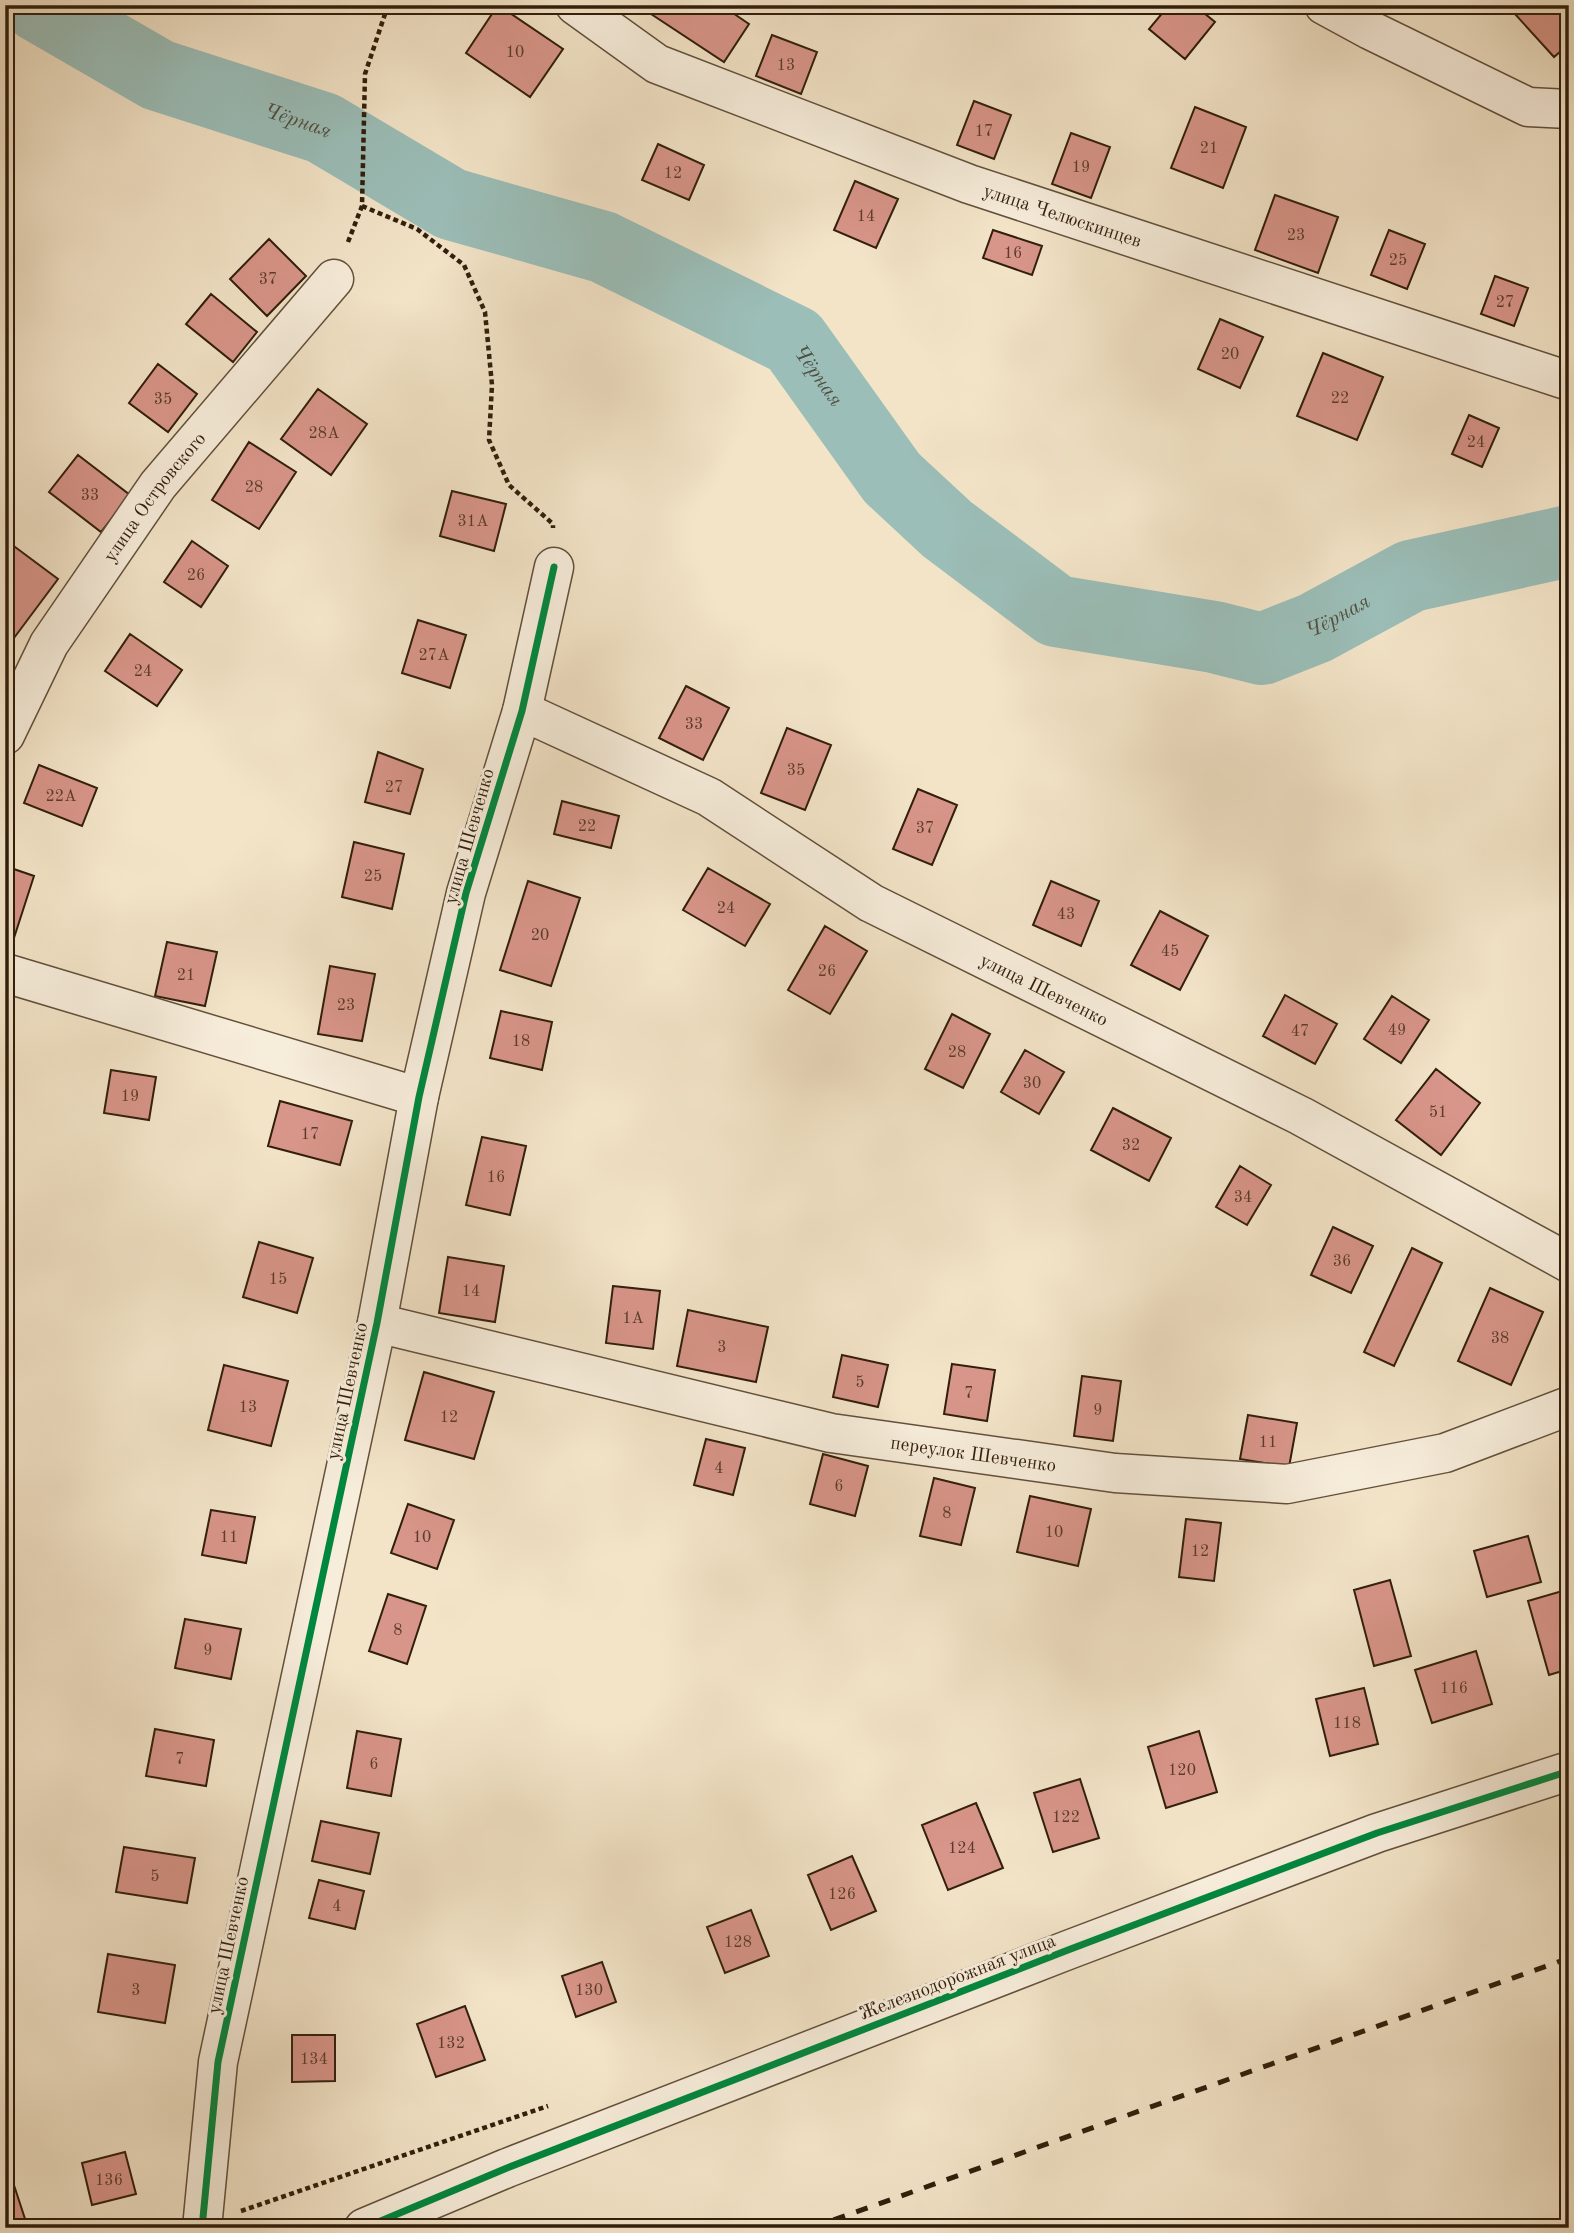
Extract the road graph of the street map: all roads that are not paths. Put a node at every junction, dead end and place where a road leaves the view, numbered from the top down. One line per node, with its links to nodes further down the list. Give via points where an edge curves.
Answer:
1 (575, 5): 5 (street, улица Челюскинцев, via 657,64 969,184)
2 (1324, 5): 3 (street, via 1528,107)
3 (1569, 108)
4 (334, 279): 8 (street, улица Островского, via 158,485 49,644)
5 (1569, 381)
6 (554, 567): 7 (street, улица Шевченко)
7 (522, 711): 10 (street, улица Шевченко, via 466,892); 11 (street, улица Шевченко, via 709,797 871,902 1301,1116)
8 (5, 735)
9 (5, 973): 10 (street)
10 (419, 1097): 12 (street, улица Шевченко)
11 (1569, 1263)
12 (377, 1323): 13 (street, переулок Шевченко, via 831,1433 1115,1474 1287,1484 1445,1453); 15 (street, улица Шевченко, via 218,2062)
13 (1569, 1406)
14 (1569, 1771): 16 (street, Железнодорожная улица, via 1377,1833 1081,1945)
15 (202, 2228)
16 (364, 2228)

